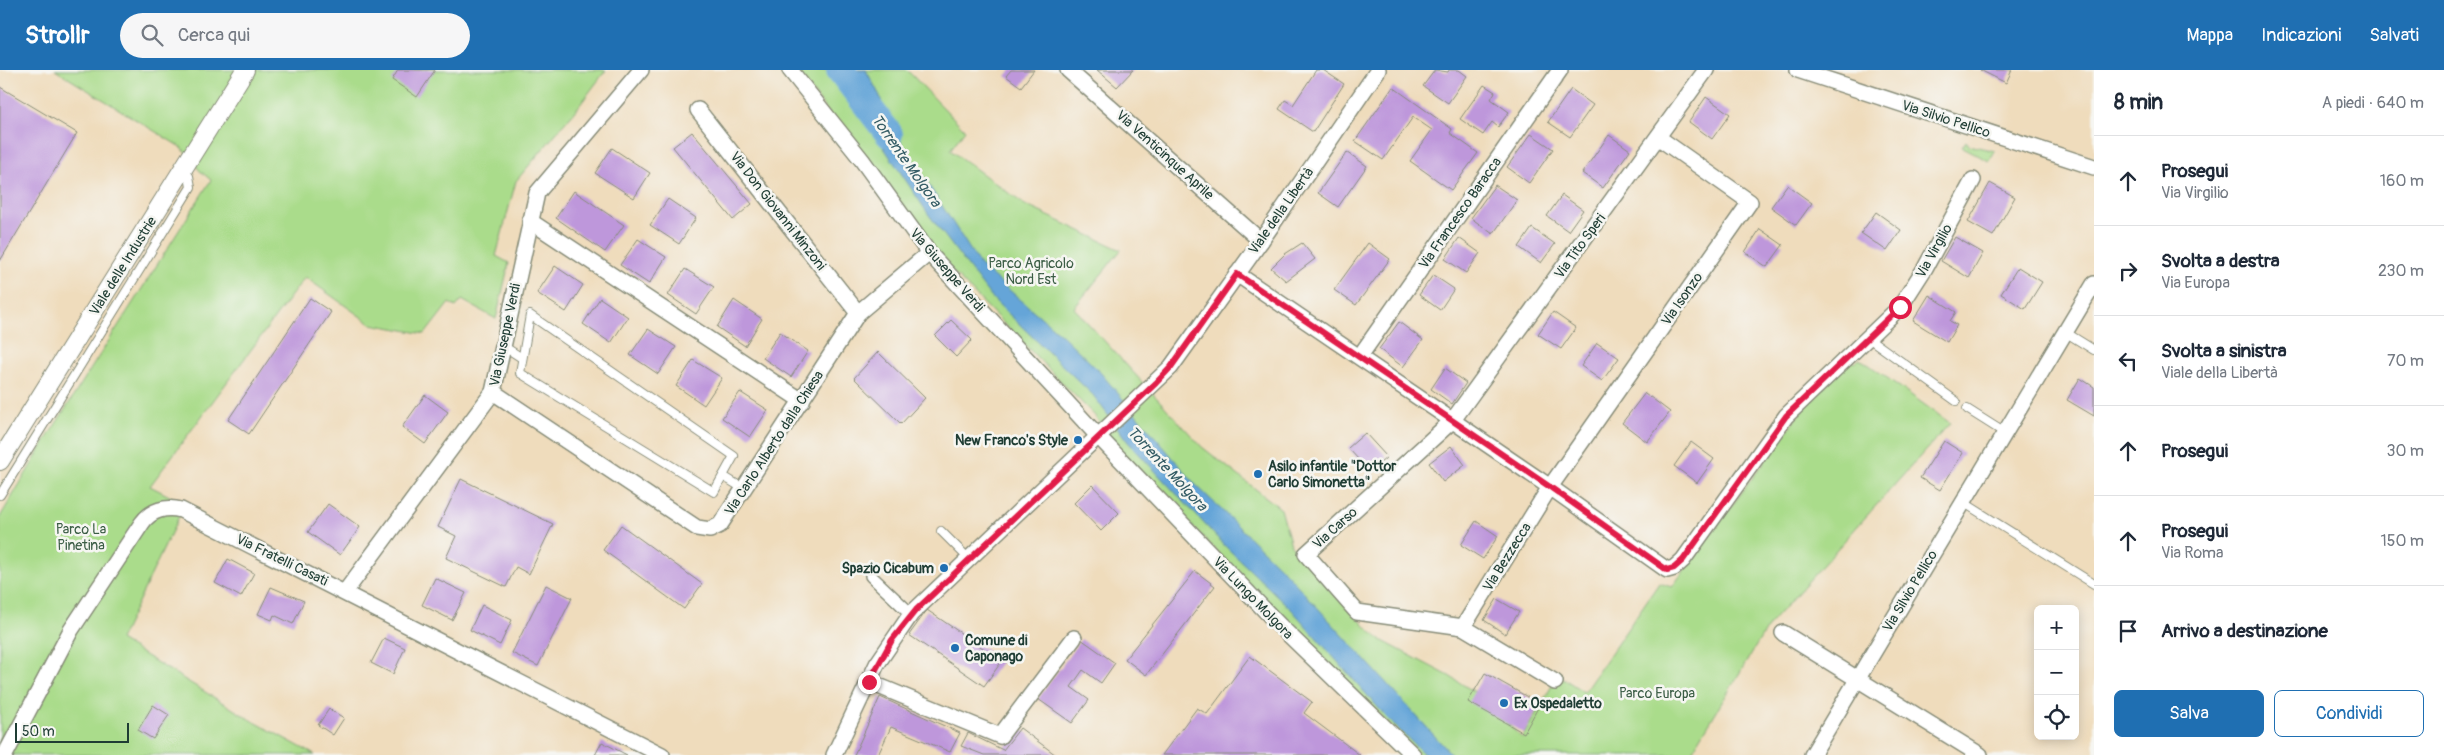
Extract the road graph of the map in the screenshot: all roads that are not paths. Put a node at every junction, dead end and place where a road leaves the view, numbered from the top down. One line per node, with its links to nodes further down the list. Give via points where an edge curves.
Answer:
1 (245, 70): 12 (street, Viale delle Industrie)
2 (641, 70): 14 (street, Via Giuseppe Verdi, via 537,193)
3 (790, 70): 16 (street, Via Giuseppe Verdi, via 862,160)
4 (1068, 70): 15 (street, Via Venticinque Aprile)
5 (1378, 70): 15 (street, Viale della Libertà)
6 (1560, 70): 24 (street, Via Francesco Baracca)
7 (1706, 70): 10 (street, Via Tito Speri)
8 (1798, 70): 11 (street, Via Silvio Pellico)
9 (698, 110): 19 (street, Via Don Giovanni Minzoni)
10 (1659, 138): 30 (street, Via Tito Speri); 35 (street, Via Isonzo, via 1750,202)
11 (2094, 167)
12 (183, 170): 33 (street, Viale delle Industrie); 37 (lane, via 189,176 191,187)
13 (1973, 180): 21 (street, Via Virgilio, via 1900,307)
14 (530, 221): 22 (street, Via Giuseppe Verdi); 27 (street)
15 (1261, 241): 17 (street, Viale della Libertà)
16 (929, 253): 19 (street, Via Carlo Alberto dalla Chiesa); 31 (street, Via Giuseppe Verdi)
17 (1237, 274): 24 (street); 31 (street, Viale della Libertà, via 1171,367)
18 (2094, 284): 20 (street, Via Silvio Pellico)
19 (858, 313): 27 (street, Via Carlo Alberto dalla Chiesa)
20 (2065, 332): 23 (lane); 32 (street, Via Silvio Pellico)
21 (1867, 337): 28 (lane); 35 (street, Via Virgilio, via 1786,416 1674,568 1667,570 1658,566)
22 (503, 346): 25 (lane); 26 (street, Via Giuseppe Verdi)
23 (2094, 350)
24 (1360, 356): 30 (street)
25 (522, 358): 34 (lane, via 520,373 714,492); 34 (lane, via 530,315 734,456)
26 (494, 392): 36 (street, Via Carlo Alberto dalla Chiesa, via 697,528 710,530 720,525); 43 (street, Via Giuseppe Verdi)
27 (802, 401): 36 (street, Via Carlo Alberto dalla Chiesa)
28 (1956, 401)
29 (1967, 409): 32 (lane)
30 (1453, 420): 35 (street); 45 (street, Via Carso, via 1306,554 1357,612)
31 (1103, 431): 40 (street, Viale della Libertà); 54 (street, Via Lungo Molgora, via 1280,626)
32 (2005, 433): 38 (street, Via Silvio Pellico)
33 (0, 461)
34 (723, 476): 36 (lane)
35 (1550, 487): 45 (street, Via Bezzecca)
36 (744, 489)
37 (0, 494)
38 (1963, 502): 42 (lane); 48 (street, Via Silvio Pellico)
39 (942, 531): 40 (lane)
40 (970, 560): 44 (street, Viale della Libertà)
41 (871, 576): 44 (street)
42 (2094, 584)
43 (345, 592): 51 (street, Via Fratelli Casati, via 182,510 168,508 152,513 142,522 71,630); 52 (street, Via Fratelli Casati)
44 (911, 614): 49 (street, Viale della Libertà, via 892,640)
45 (1464, 627): 50 (street)
46 (1783, 633): 48 (street)
47 (1074, 638): 49 (street, via 1000,736)
48 (1856, 680): 55 (street, Via Silvio Pellico); 56 (street)
49 (869, 682): 53 (street, Viale della Libertà)
50 (1555, 682)
51 (5, 755)
52 (662, 755)
53 (834, 755)
54 (1413, 755)
55 (1812, 755)
56 (1980, 755)

